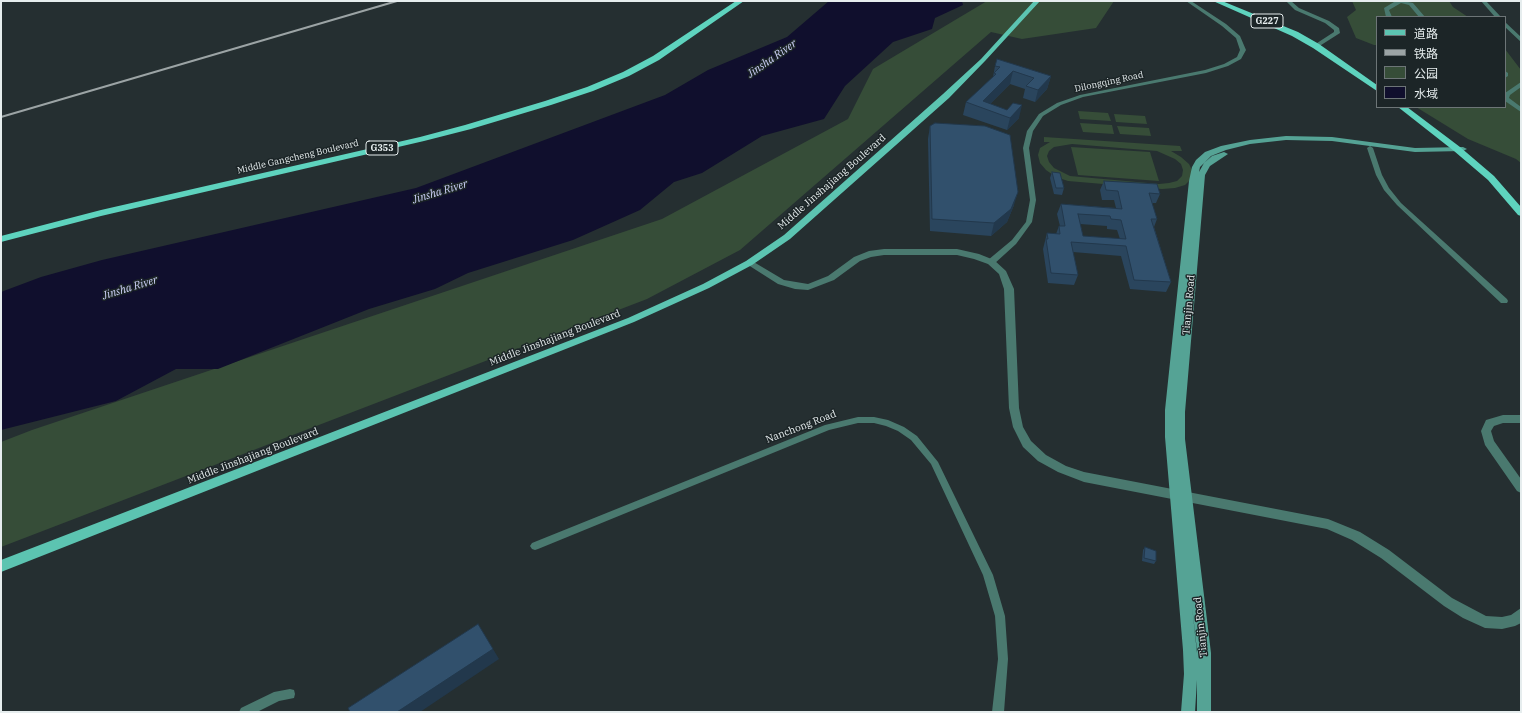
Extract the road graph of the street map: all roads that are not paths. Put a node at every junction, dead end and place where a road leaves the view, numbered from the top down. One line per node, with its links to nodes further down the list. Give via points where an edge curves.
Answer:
1 (741, 1): 25 (highway, Middle Gangcheng Boulevard / G353, via 656,58 626,74 548,103 421,139 101,213)
2 (1037, 1): 27 (main road, Middle Jinshajiang Boulevard, via 946,96 822,207)
3 (1188, 1): 26 (street, Dilongqing Road, via 1224,25 1238,38 1243,50 1239,58 1226,66 1206,71 1082,96 1058,104 1041,115 1030,130 1026,148 1033,200 1029,222 1014,242)
4 (1216, 1): 13 (highway, G227, via 1271,22)
5 (1224, 1): 13 (highway, G227, via 1300,32)
6 (1288, 1): 13 (street, via 1297,9 1337,29 1337,33)
7 (1483, 1): 10 (street)
8 (1389, 16): 9 (street, via 1386,9 1401,2 1410,4)
9 (1421, 16)
10 (1497, 16)
11 (1506, 25): 12 (street)
12 (1521, 40)
13 (1317, 45): 14 (highway, G227); 16 (highway, G227)
14 (1376, 84)
15 (1521, 84): 17 (street, via 1507,94)
16 (1376, 88)
17 (1506, 99): 20 (street)
18 (1403, 108): 22 (highway)
19 (1409, 108): 22 (highway)
20 (1521, 110)
21 (1370, 148): 22 (main road, Tianjin Road, via 1419,154); 28 (street, via 1379,175 1390,194); 32 (main road, Tianjin Road, via 1321,142 1272,144 1229,152 1215,158 1204,169 1200,182 1180,406 1180,439)
22 (1463, 151): 23 (highway, via 1497,178); 24 (highway, via 1491,178); 31 (main road, via 1415,150 1332,138 1296,137 1235,145 1208,154 1199,162 1193,181 1171,390 1170,437)
23 (1521, 206)
24 (1521, 213)
25 (1, 239)
26 (991, 262): 27 (street, via 957,252 869,254 857,259 831,278 808,287 780,282); 31 (street, via 1003,273 1009,289 1014,408 1018,427 1027,444 1042,458 1084,477)
27 (749, 263): 34 (main road, Middle Jinshajiang Boulevard, via 706,286 631,320)
28 (1504, 301)
29 (1521, 419): 30 (street, via 1503,419 1490,423 1486,431 1488,442)
30 (1521, 488)
31 (1175, 495): 32 (street); 39 (main road, via 1190,650)
32 (1186, 497): 35 (street, via 1328,524 1356,536 1385,554 1448,602 1485,622 1502,623 1515,620); 40 (main road, Tianjin Road, via 1204,653)
33 (535, 546): 38 (street, Nanchong Road, via 828,427 858,420 888,423 914,438 934,462 988,575 1000,616 1002,659)
34 (1, 566)
35 (1521, 614)
36 (290, 694): 37 (street, via 278,696)
37 (245, 712)
38 (998, 712)
39 (1188, 712)
40 (1204, 712)

